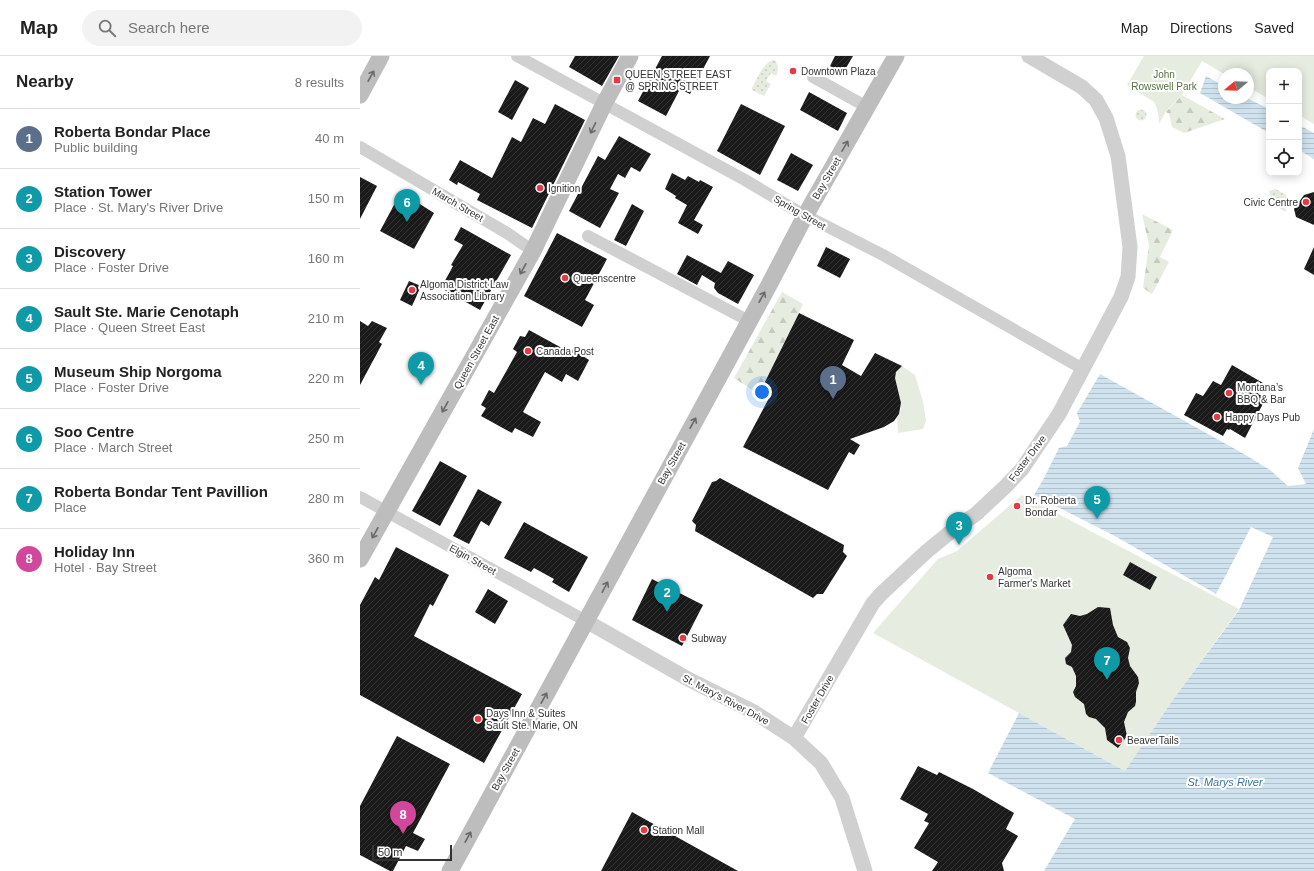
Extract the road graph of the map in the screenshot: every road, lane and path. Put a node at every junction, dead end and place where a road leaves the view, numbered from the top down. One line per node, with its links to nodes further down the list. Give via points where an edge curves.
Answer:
1 (381, 56): 7 (main road, one-way to 1)
2 (517, 56): 8 (street, Spring Street)
3 (630, 56): 8 (main road, Queen Street East)
4 (896, 56): 9 (main road, Bay Street)
5 (1029, 56): 15 (street, Foster Drive, via 1082,87 1096,100 1106,118 1118,156 1130,247 1128,277 1121,297)
6 (813, 77): 9 (street)
7 (360, 95)
8 (604, 104): 11 (street, Spring Street, via 745,180); 13 (main road, Queen Street East, one-way to 13)
9 (867, 107): 11 (main road, Bay Street, one-way to 9)
10 (360, 146): 13 (street, March Street, via 507,232)
11 (805, 216): 14 (main road, Bay Street, one-way to 11); 15 (street, Spring Street, via 883,255)
12 (588, 236): 14 (street)
13 (533, 251): 17 (main road, Queen Street East, one-way to 17)
14 (749, 321): 19 (main road, Bay Street, one-way to 14)
15 (1083, 369): 20 (street, Foster Drive, via 1059,414 1022,469 976,514 926,552 873,603)
16 (360, 497): 17 (street, Elgin Street)
17 (386, 511): 18 (main road, Queen Street East, one-way to 18); 19 (street, Elgin Street)
18 (360, 559)
19 (586, 621): 20 (street, St. Mary's River Drive, via 688,679 754,712); 21 (main road, Bay Street, one-way to 19)
20 (794, 738): 22 (street, St. Mary's River Drive, via 821,763 842,798)
21 (450, 871)
22 (865, 871)

